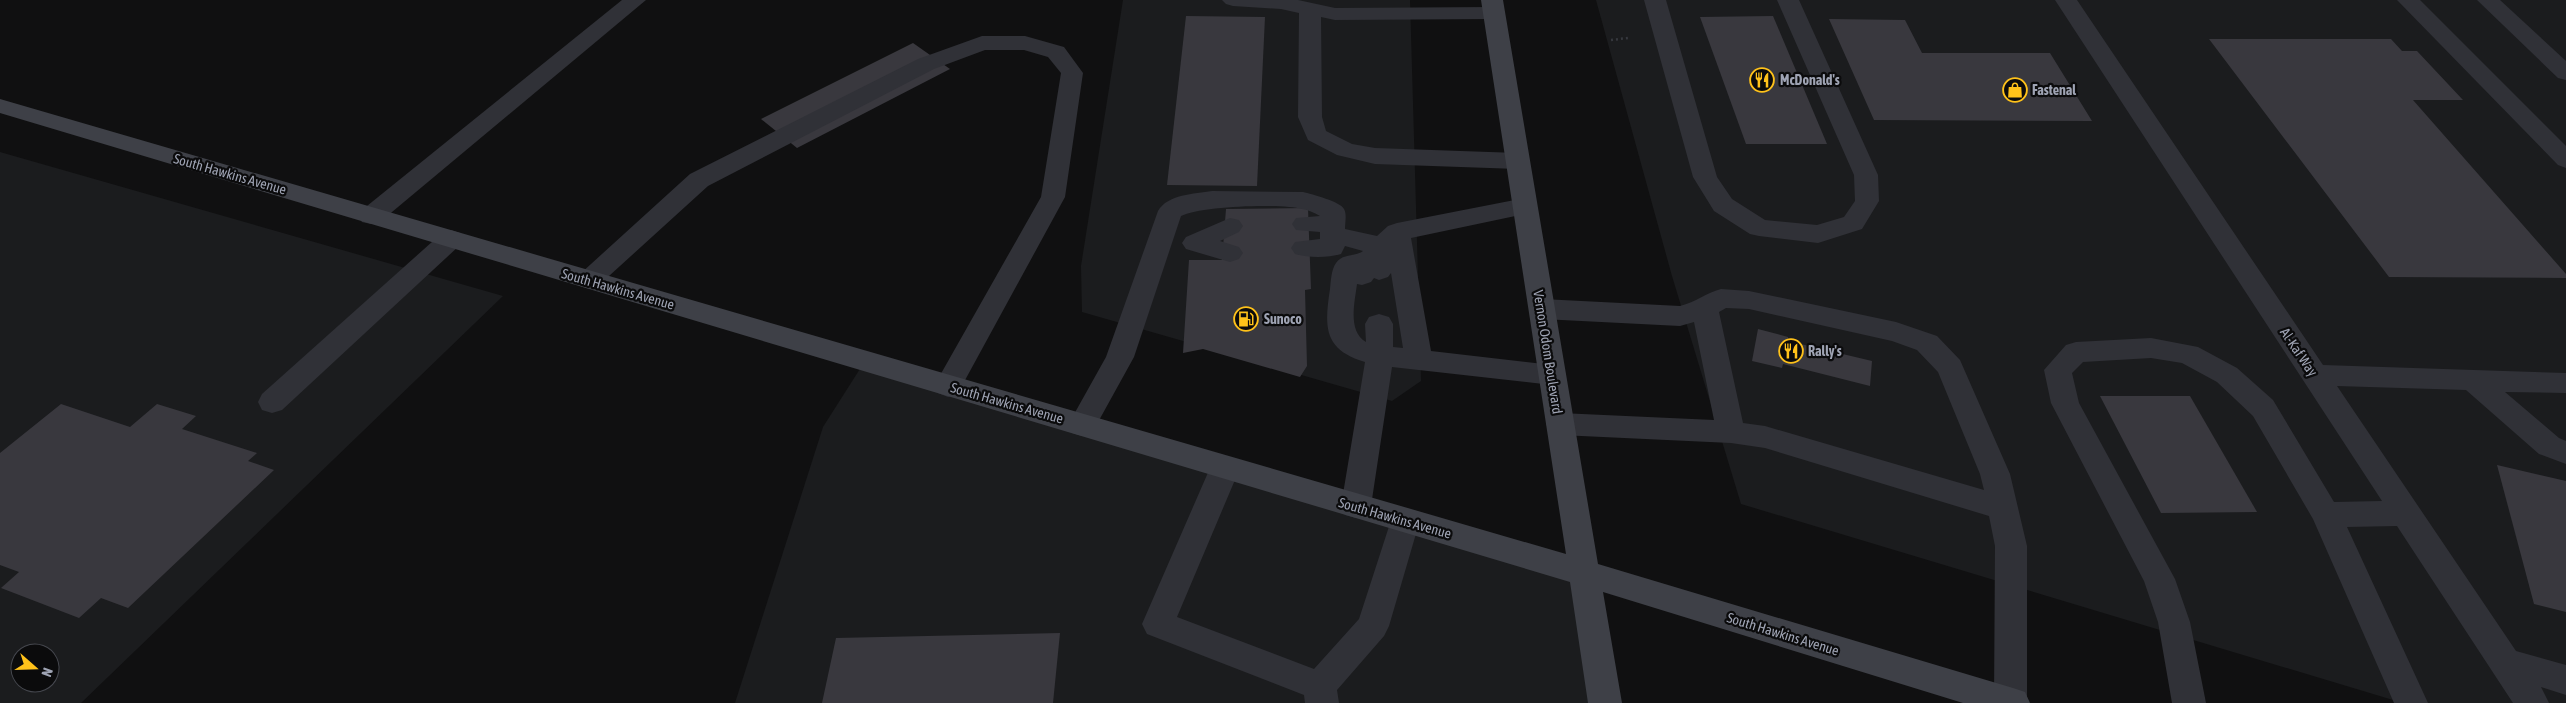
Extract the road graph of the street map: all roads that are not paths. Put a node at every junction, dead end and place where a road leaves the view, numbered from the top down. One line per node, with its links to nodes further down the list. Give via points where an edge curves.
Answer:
1 (635, 0): 15 (lane)
2 (1233, 0): 9 (lane, via 1281,3)
3 (1655, 0): 4 (lane, via 1705,177 1723,205 1759,228 1818,234 1853,223 1868,201 1866,175)
4 (1788, 0)
5 (2066, 0): 30 (lane, Al-Kaf Way)
6 (2408, 0): 12 (lane)
7 (2488, 0): 10 (lane)
8 (1493, 7): 9 (lane, via 1335,14); 13 (street, Vernon Odom Boulevard)
9 (1310, 10): 13 (lane, via 1310,117 1316,135 1345,150 1375,156)
10 (2566, 73)
11 (0, 106): 15 (street, South Hawkins Avenue)
12 (2566, 160)
13 (1518, 161): 14 (street, Vernon Odom Boulevard)
14 (1525, 206): 23 (lane); 25 (street, Vernon Odom Boulevard)
15 (371, 216): 19 (street, South Hawkins Avenue)
16 (1230, 226): 20 (lane)
17 (1332, 230): 18 (lane, via 1332,248); 21 (lane, via 1333,211 1303,200 1212,200 1183,204 1170,211); 23 (lane)
18 (1305, 236)
19 (451, 239): 24 (street, South Hawkins Avenue); 34 (lane)
20 (1195, 242): 21 (lane); 22 (lane)
21 (1157, 243): 36 (lane, via 1120,357)
22 (1230, 253)
23 (1378, 259): 27 (lane, via 1352,263 1346,268 1340,329 1348,343); 28 (lane)
24 (589, 280): 33 (street, South Hawkins Avenue); 33 (lane, via 699,180 926,64 982,43 1025,43 1056,52 1072,73 1053,197)
25 (1542, 309): 26 (lane, via 1680,316); 29 (street, Vernon Odom Boulevard)
26 (1705, 309): 37 (lane); 41 (lane, via 1721,298 1749,300 1896,332 1927,343 1950,367 1995,474)
27 (1370, 339): 28 (lane); 40 (lane)
28 (1419, 360): 29 (lane)
29 (1552, 375): 35 (street, Vernon Odom Boulevard)
30 (2315, 375): 31 (lane); 42 (lane, Al-Kaf Way)
31 (2473, 380): 32 (lane); 38 (lane, via 2549,446)
32 (2566, 383)
33 (948, 386): 36 (street, South Hawkins Avenue)
34 (272, 402)
35 (1560, 424): 37 (lane); 45 (street, Vernon Odom Boulevard)
36 (1082, 425): 39 (street, South Hawkins Avenue)
37 (1731, 432): 41 (lane, via 1765,437)
38 (2566, 453)
39 (1225, 468): 40 (street, South Hawkins Avenue); 48 (lane, via 1158,624)
40 (1356, 506): 44 (street, South Hawkins Avenue)
41 (2003, 508): 50 (lane, via 2011,546)
42 (2406, 513): 43 (lane); 46 (lane, Al-Kaf Way)
43 (2326, 515): 51 (lane, via 2263,408 2227,375 2188,354 2151,348 2076,352 2058,370 2065,403 2159,579 2174,622); 52 (lane)
44 (1405, 520): 45 (street, South Hawkins Avenue); 48 (lane, via 1374,626)
45 (1584, 574): 49 (street, Vernon Odom Boulevard); 50 (street, South Hawkins Avenue)
46 (2505, 662): 47 (lane); 53 (lane, Al-Kaf Way)
47 (2566, 680)
48 (1321, 694)
49 (1606, 703)
50 (2012, 703)
51 (2189, 703)
52 (2411, 703)
53 (2532, 703)

